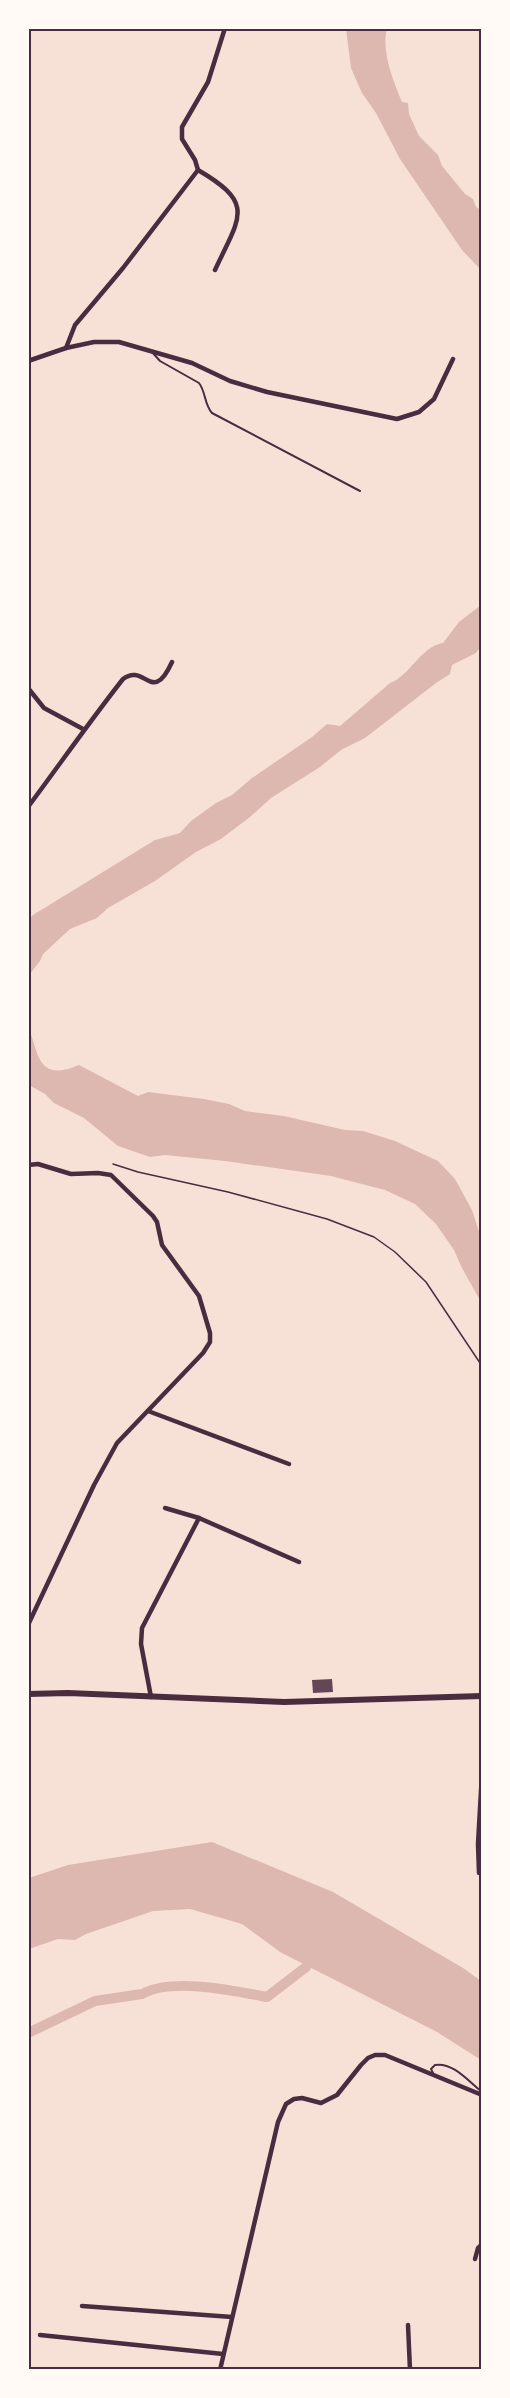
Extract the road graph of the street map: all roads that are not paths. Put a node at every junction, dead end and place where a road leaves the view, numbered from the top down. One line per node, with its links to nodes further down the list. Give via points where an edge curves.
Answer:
1 (225, 28): 2 (street, via 208,82 182,127 182,139)
2 (198, 170): 3 (street, via 237,200 239,209); 4 (street, via 75,325)
3 (215, 270)
4 (66, 348): 5 (street, via 119,342); 7 (street)
5 (151, 351): 6 (street, via 267,392 397,419 419,412 434,399); 8 (lane, via 160,361 199,383 212,413)
6 (453, 359)
7 (28, 361)
8 (360, 491)
9 (172, 662): 11 (street, via 160,682 126,676)
10 (28, 687): 11 (street, via 44,708)
11 (83, 729): 12 (street)
12 (28, 807)
13 (28, 1165): 14 (street, via 38,1164 71,1174 111,1175 153,1216 162,1245 199,1296 210,1333 207,1348)
14 (148, 1411): 15 (street); 19 (street, via 113,1451)
15 (289, 1464)
16 (165, 1508): 17 (street)
17 (199, 1518): 18 (street); 22 (street, via 142,1628 141,1644)
18 (298, 1563)
19 (28, 1625)
20 (28, 1694): 22 (street)
21 (482, 1696): 22 (street, via 284,1702)
22 (151, 1697)
23 (482, 1773): 24 (street)
24 (479, 1873)
25 (435, 2075): 26 (street); 26 (lane, via 432,2067 447,2066); 30 (street, via 385,2055 375,2055 327,2101 302,2098 286,2104 278,2122)
26 (482, 2094)
27 (482, 2244): 28 (street)
28 (475, 2259)
29 (82, 2306): 30 (street)
30 (232, 2317): 33 (street)
31 (408, 2325): 35 (street)
32 (39, 2334): 33 (street)
33 (223, 2354): 34 (street)
34 (220, 2370)
35 (410, 2370)

